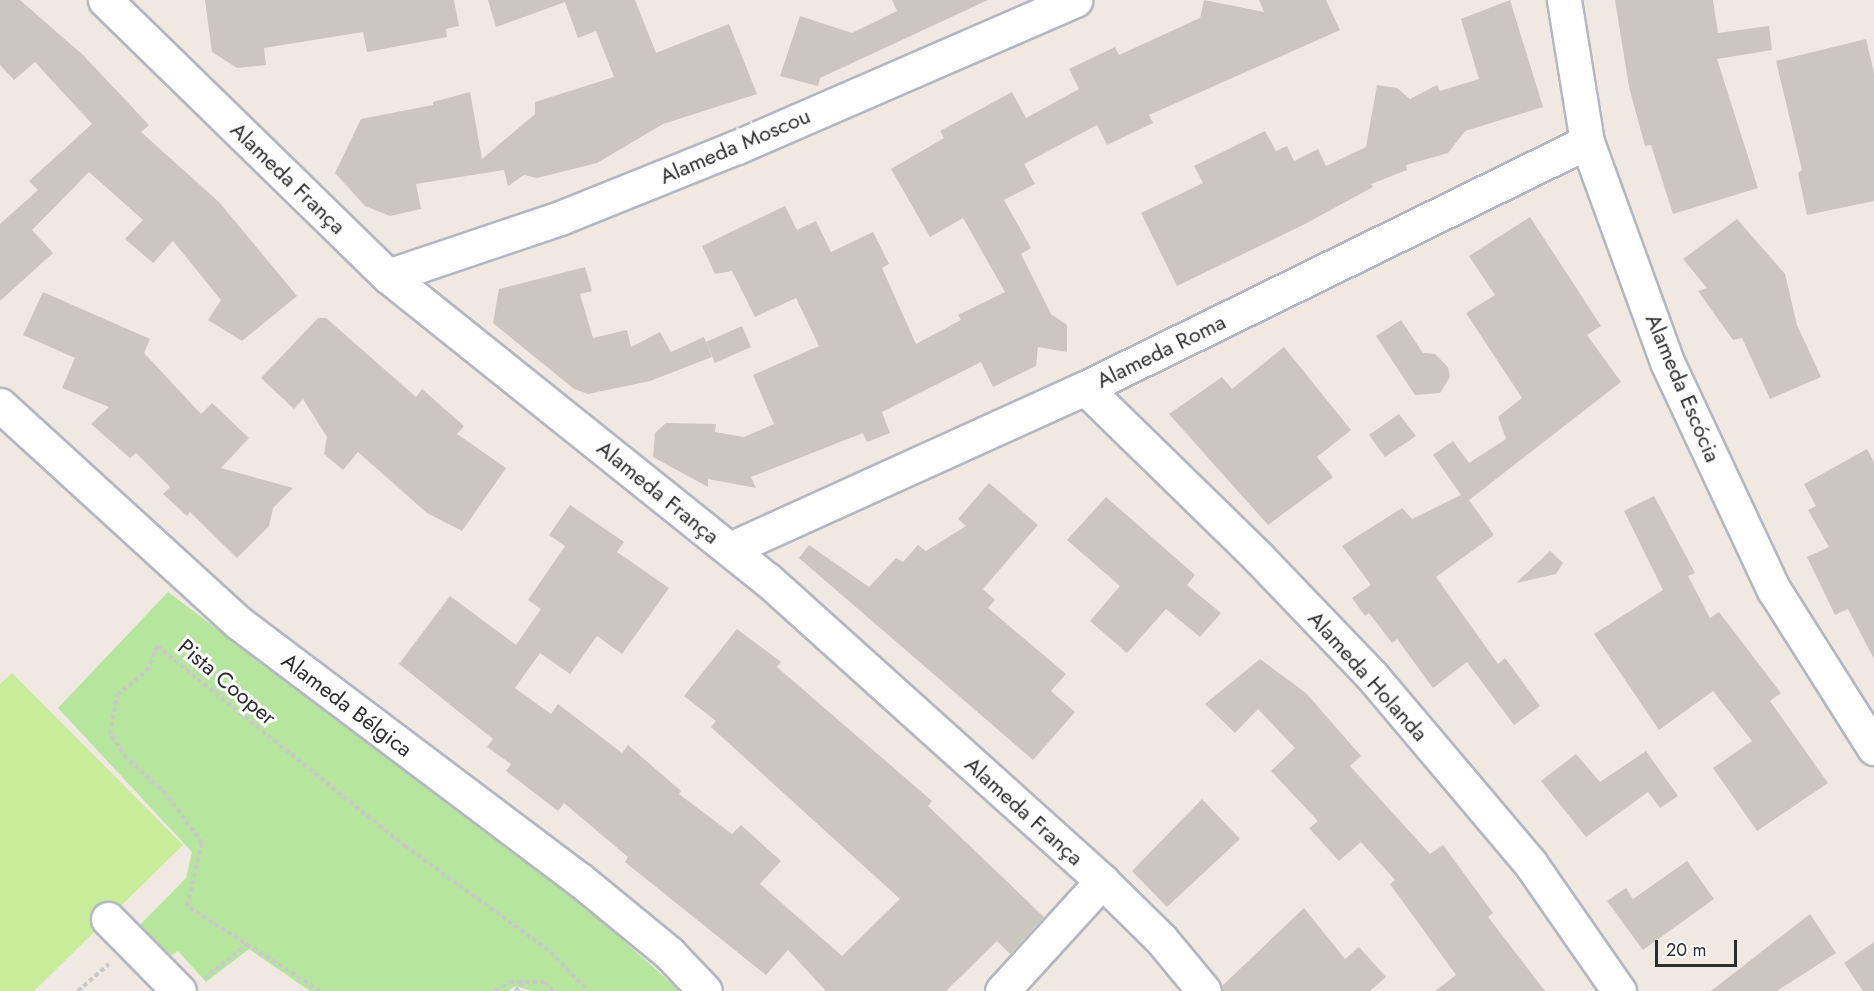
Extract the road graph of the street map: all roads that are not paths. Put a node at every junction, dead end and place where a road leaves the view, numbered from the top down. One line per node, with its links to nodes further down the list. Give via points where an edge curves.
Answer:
1 (105, 0): 5 (street, Alameda França)
2 (1075, 0): 5 (street, Alameda Moscou, via 726,151 560,218)
3 (1564, 0): 4 (street, Alameda Escócia)
4 (1587, 142): 6 (street, Alameda Roma); 9 (street, Alameda Escócia, via 1668,362 1774,590)
5 (388, 276): 8 (street, Alameda França)
6 (1084, 388): 8 (street, Alameda Roma); 16 (street, Alameda Holanda, via 1259,558 1372,676 1530,863)
7 (0, 405): 13 (street, Alameda Bélgica, via 239,623 579,879 669,953)
8 (730, 549): 10 (street, Alameda França)
9 (1874, 748)
10 (1102, 881): 14 (street); 15 (street, Alameda França, via 1161,939)
11 (108, 919): 12 (street)
12 (188, 988)
13 (705, 991)
14 (1002, 991)
15 (1204, 991)
16 (1619, 991)

